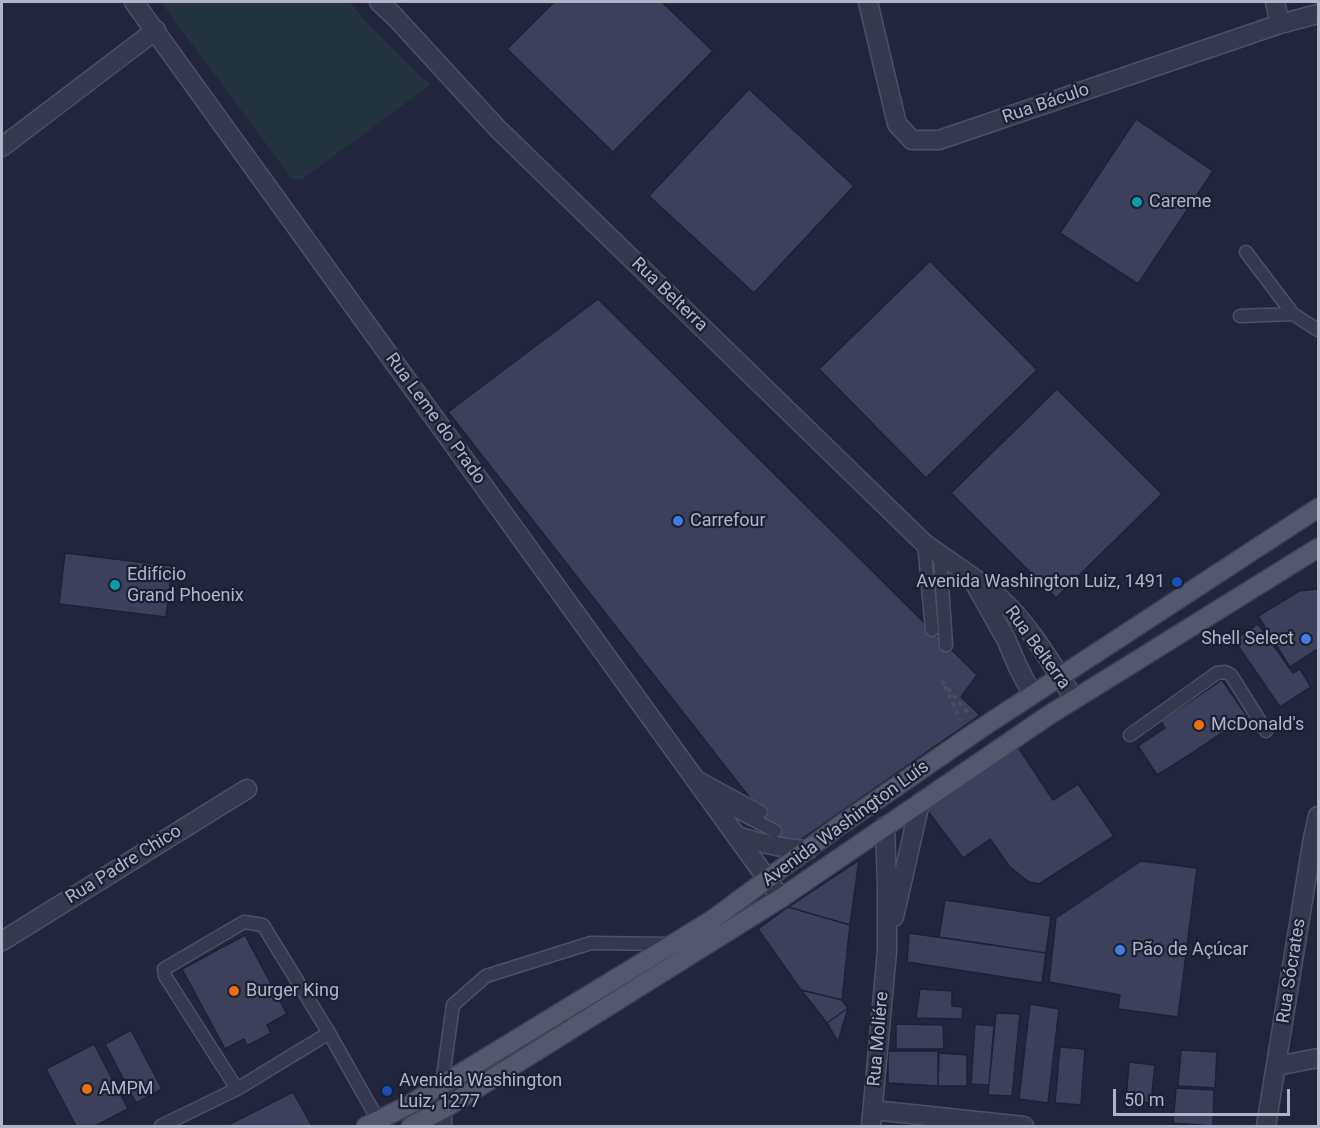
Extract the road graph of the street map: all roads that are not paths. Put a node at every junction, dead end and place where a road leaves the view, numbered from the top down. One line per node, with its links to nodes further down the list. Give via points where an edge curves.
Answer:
1 (134, 2): 7 (street, Rua Leme do Prado)
2 (379, 2): 14 (street, Rua Belterra, via 497,128)
3 (868, 2): 6 (street, Rua Báculo, via 897,124 912,140 939,140)
4 (1275, 2): 6 (street)
5 (1318, 14): 6 (street, Rua Báculo)
6 (1280, 24)
7 (156, 30): 8 (street); 25 (street, Rua Leme do Prado)
8 (2, 147)
9 (1246, 252): 10 (lane)
10 (1293, 314): 11 (lane); 12 (lane)
11 (1240, 316)
12 (1318, 330)
13 (1318, 508): 20 (main road, Avenida Washington Luís)
14 (924, 543): 16 (street, Rua Belterra); 18 (lane)
15 (1318, 548): 22 (main road, Avenida Washington Luís)
16 (940, 555): 17 (street, Rua Belterra); 19 (lane)
17 (970, 576): 20 (street, Rua Belterra, via 998,596); 21 (street, Rua Belterra)
18 (932, 630)
19 (946, 645)
20 (1060, 676): 21 (main road, Avenida Washington Luís); 22 (street, Rua Belterra)
21 (1032, 694): 34 (main road, Avenida Washington Luís)
22 (1074, 699): 28 (main road, Avenida Washington Luís)
23 (1266, 731): 24 (lane, via 1231,675 1225,672 1217,673)
24 (1130, 735)
25 (691, 774): 27 (street, Rua Leme do Prado); 29 (lane)
26 (247, 789): 37 (street, Rua Padre Chico)
27 (707, 796): 32 (lane); 33 (street, Rua Leme do Prado)
28 (920, 803): 31 (main road, Avenida Washington Luís); 39 (street, Rua Moliére)
29 (761, 812)
30 (1318, 816): 42 (street, Rua Sócrates)
31 (885, 826): 36 (main road, Avenida Washington Luís); 39 (street, Rua Moliére)
32 (775, 831)
33 (737, 836): 34 (street, via 764,845); 35 (street, Rua Leme do Prado)
34 (808, 850): 35 (main road, Avenida Washington Luís)
35 (768, 879): 36 (street, Rua Leme do Prado); 38 (main road, Avenida Washington Luís)
36 (782, 898): 45 (main road, Avenida Washington Luís)
37 (2, 941)
38 (671, 944): 43 (main road, Avenida Washington Luís); 43 (lane, via 591,944 486,976 453,1005)
39 (887, 951): 46 (street, Rua Moliére)
40 (329, 1033): 44 (lane); 44 (lane, via 263,925 244,922 164,969); 47 (lane)
41 (1318, 1058): 42 (street)
42 (1277, 1066): 51 (street, Rua Sócrates)
43 (442, 1084): 45 (street); 47 (main road, Avenida Washington Luís)
44 (237, 1089): 48 (lane)
45 (442, 1118): 49 (main road, Avenida Washington Luís)
46 (872, 1118): 50 (street)
47 (375, 1124)
48 (161, 1126)
49 (411, 1126)
50 (1024, 1126)
51 (1266, 1126)

